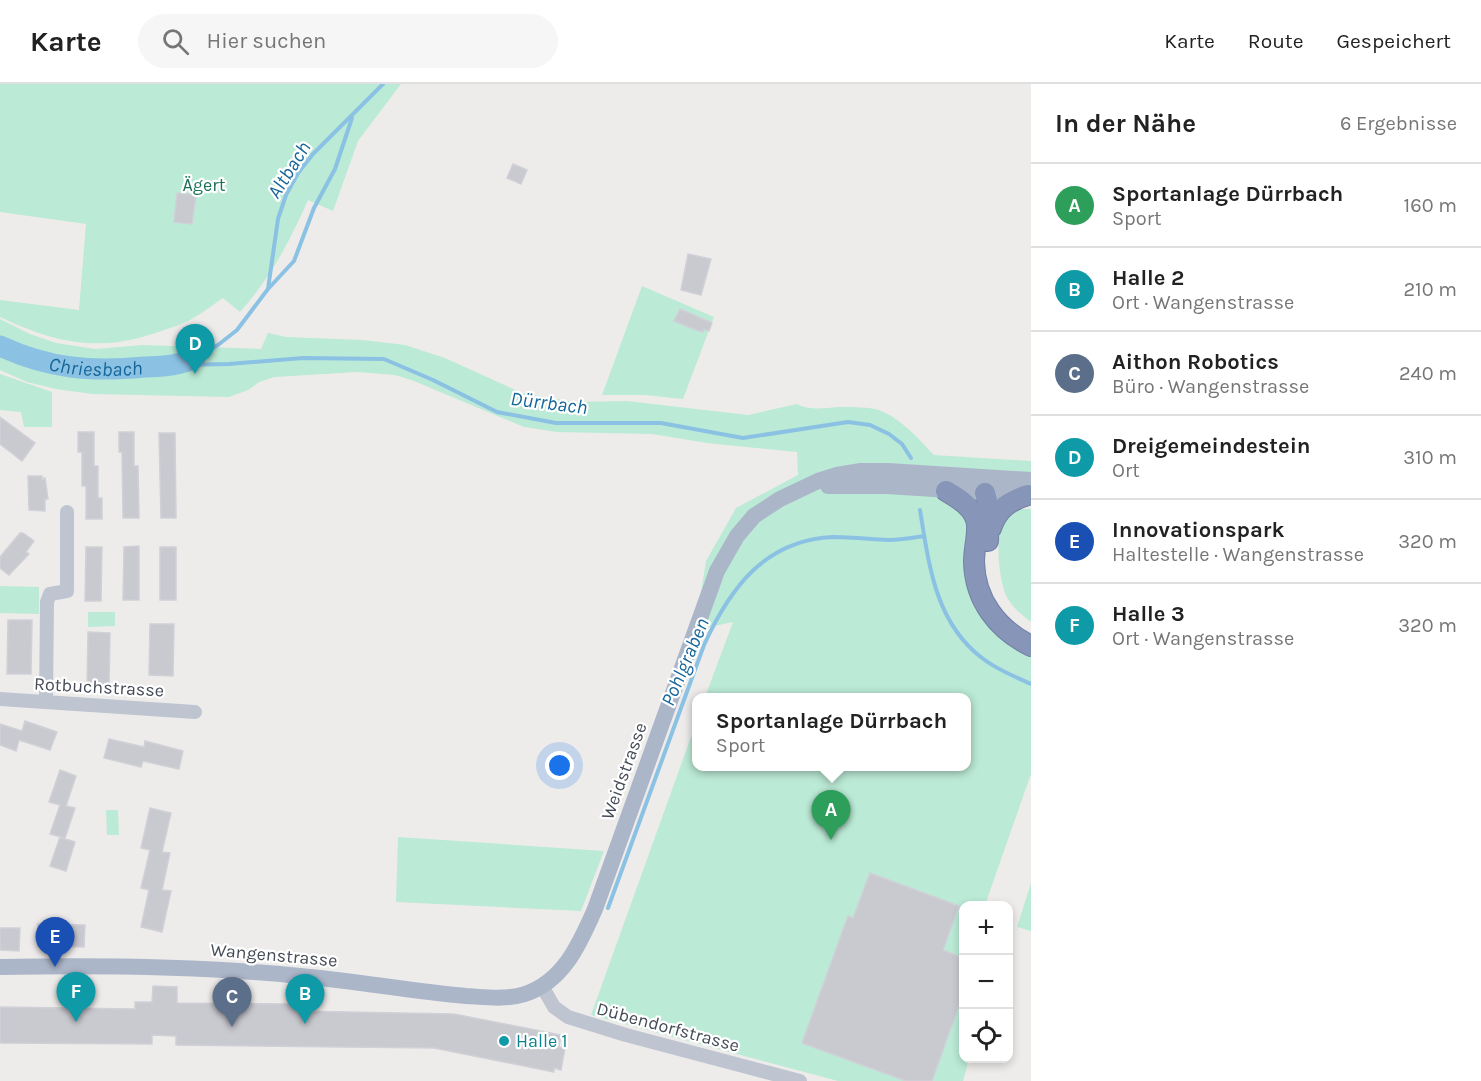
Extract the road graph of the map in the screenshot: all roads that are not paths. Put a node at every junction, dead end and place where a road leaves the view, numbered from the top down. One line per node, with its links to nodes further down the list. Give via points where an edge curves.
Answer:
1 (960, 476): 2 (main road, Weidstrasse); 3 (main road, Weidstrasse, via 861,471 818,481); 5 (main road, via 978,485)
2 (1030, 488): 5 (main road, Weidstrasse); 7 (highway, via 1010,500)
3 (803, 489): 4 (main road, Weidstrasse, via 851,484); 14 (main road, Weidstrasse, via 754,516 717,571 595,909 572,956)
4 (946, 491): 5 (main road, Weidstrasse); 7 (highway, via 965,504)
5 (985, 494): 7 (highway, via 978,508)
6 (67, 512): 11 (street, via 67,591 50,594 47,602)
7 (982, 530): 8 (highway, via 989,579 996,598 1011,619); 9 (highway, via 975,570 984,602 1001,626)
8 (1031, 633)
9 (1031, 646)
10 (0, 699): 11 (street, Rotbuchstrasse)
11 (46, 702): 12 (street, Rotbuchstrasse)
12 (195, 712)
13 (0, 968): 14 (main road, Wangenstrasse, via 217,969 495,998 524,994)
14 (542, 986): 15 (street, Dübendorfstrasse, via 554,1007 568,1017)
15 (800, 1081)

